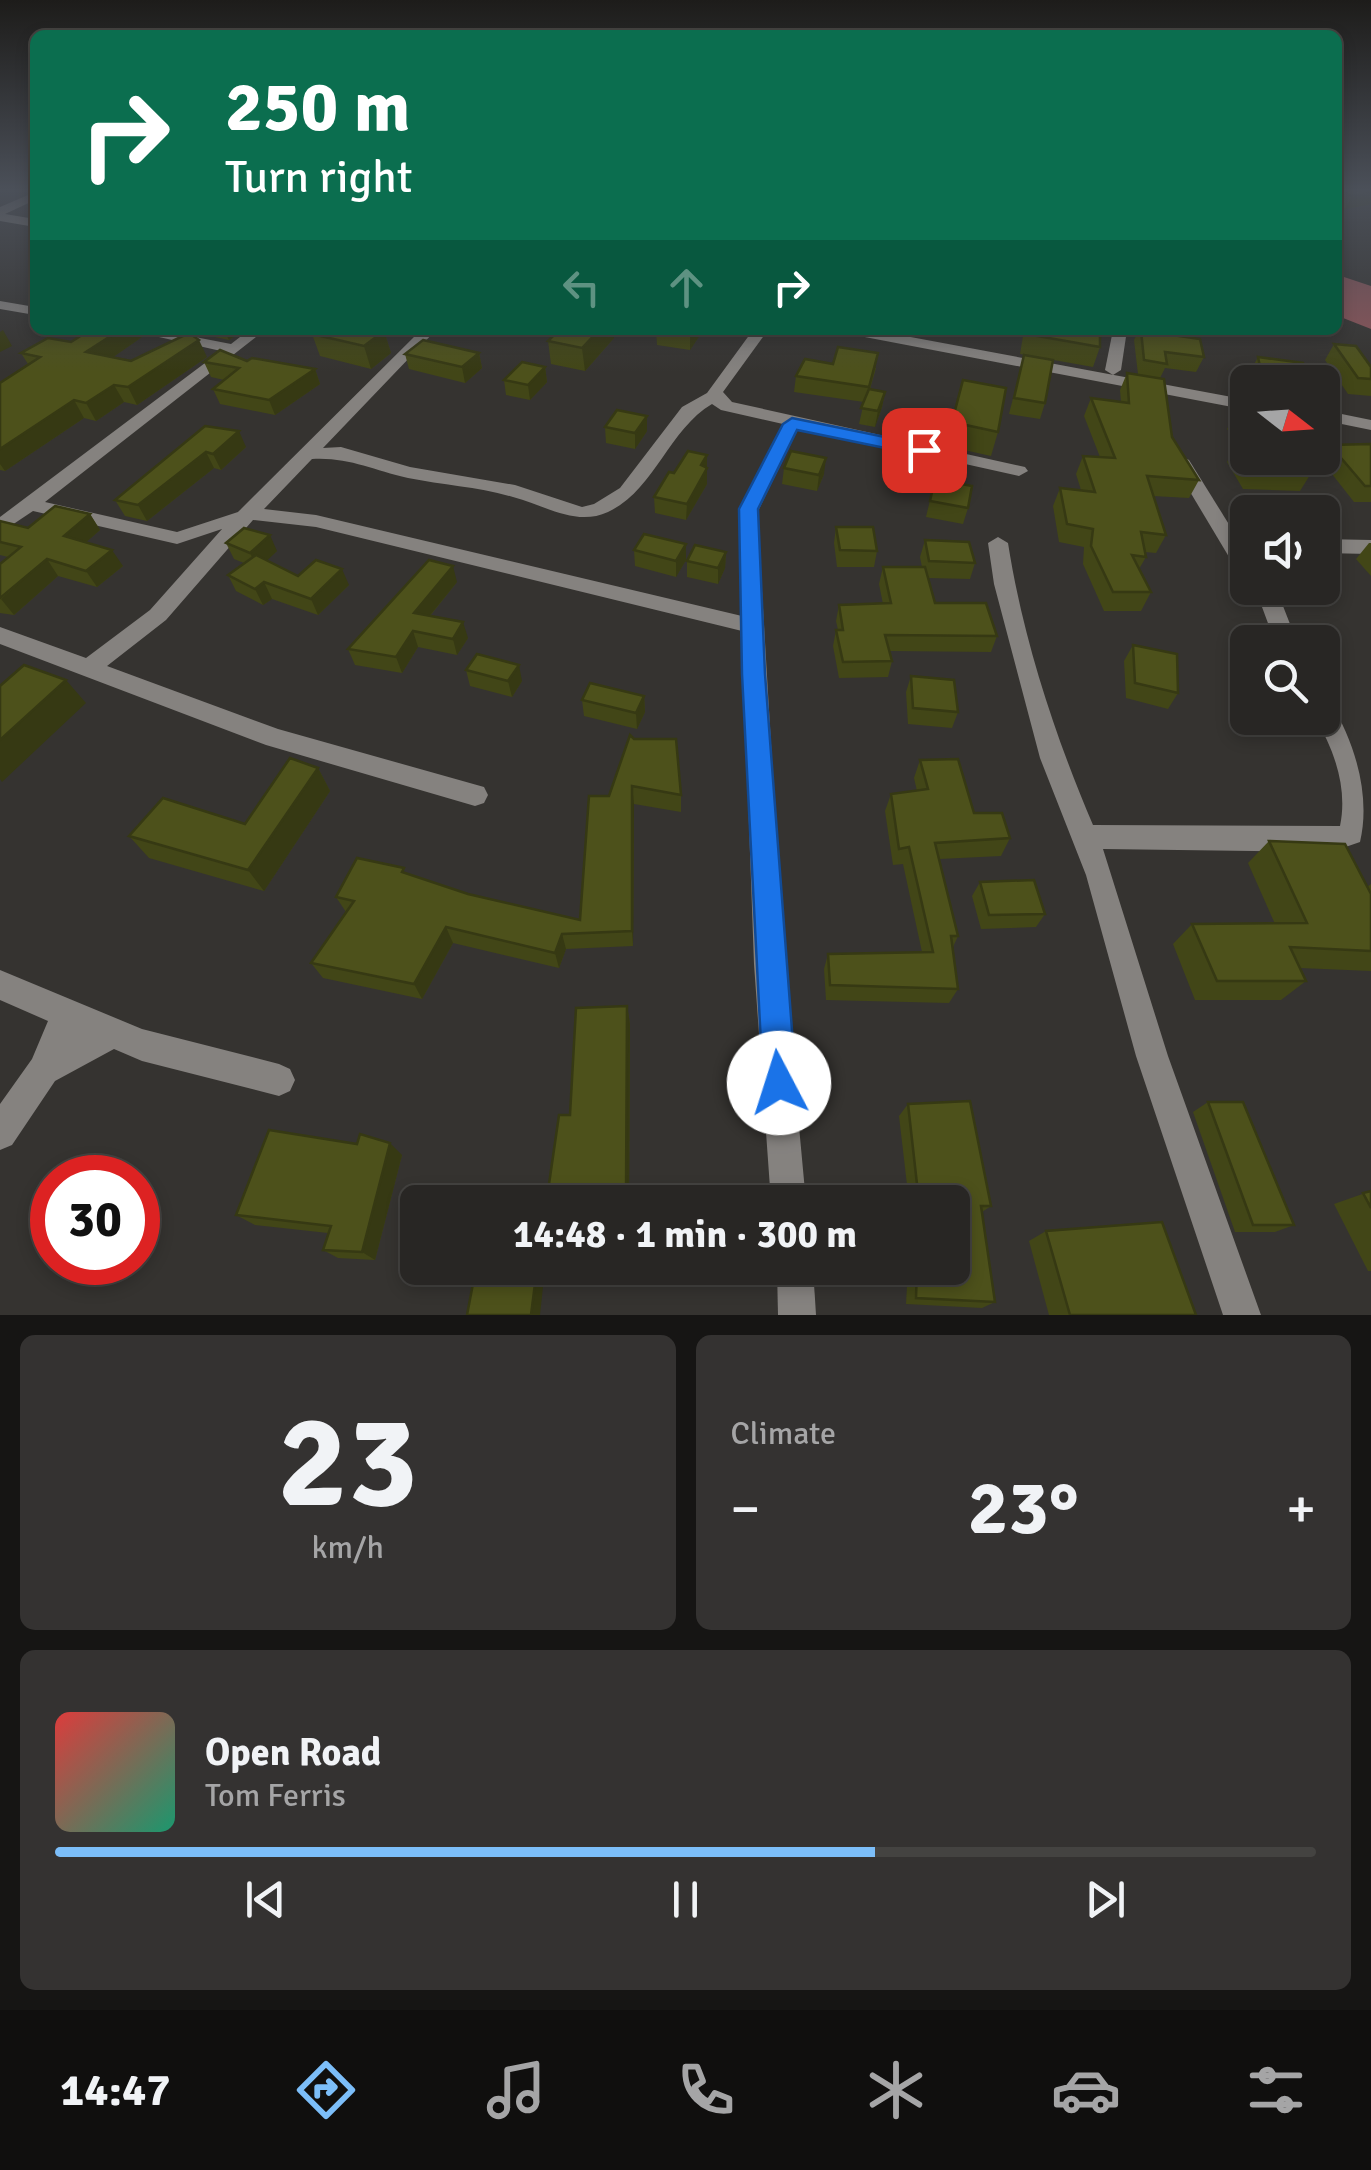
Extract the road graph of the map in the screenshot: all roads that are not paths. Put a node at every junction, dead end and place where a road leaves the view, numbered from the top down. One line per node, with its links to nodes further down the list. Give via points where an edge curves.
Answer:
1 (0, 305): 2 (street)
2 (30, 310)
3 (161, 335): 9 (street)
4 (252, 335): 9 (street)
5 (425, 335): 16 (street)
6 (757, 335): 11 (street)
7 (1119, 335): 10 (street)
8 (918, 336): 10 (street)
9 (235, 349): 19 (street)
10 (1112, 376): 12 (street)
11 (714, 396): 14 (street, via 727,406); 16 (street, via 688,411 626,492 588,512 342,452)
12 (1230, 401)
13 (1340, 419): 15 (street)
14 (792, 424): 18 (street); 26 (street, via 749,509)
15 (1371, 425)
16 (310, 454): 20 (street)
17 (1177, 456): 22 (street)
18 (1019, 470)
19 (28, 504): 20 (street, via 176,538); 21 (street)
20 (247, 515): 26 (street, via 316,522); 28 (street, via 150,624)
21 (0, 526)
22 (1230, 529)
23 (998, 543): 31 (street, via 1052,758)
24 (1340, 547): 25 (street)
25 (1371, 548)
26 (752, 626): 38 (street)
27 (0, 635): 28 (street)
28 (90, 667): 30 (street, via 276,738)
29 (1338, 735): 31 (street, via 1356,804 1351,834 1331,840)
30 (475, 795)
31 (1084, 837): 41 (street)
32 (0, 986): 33 (street)
33 (66, 1013): 34 (street); 35 (street)
34 (112, 1033): 35 (street); 36 (street)
35 (44, 1070): 37 (street)
36 (280, 1080)
37 (0, 1133)
38 (788, 1185)
39 (796, 1285): 40 (street)
40 (797, 1315)
41 (1242, 1315)

